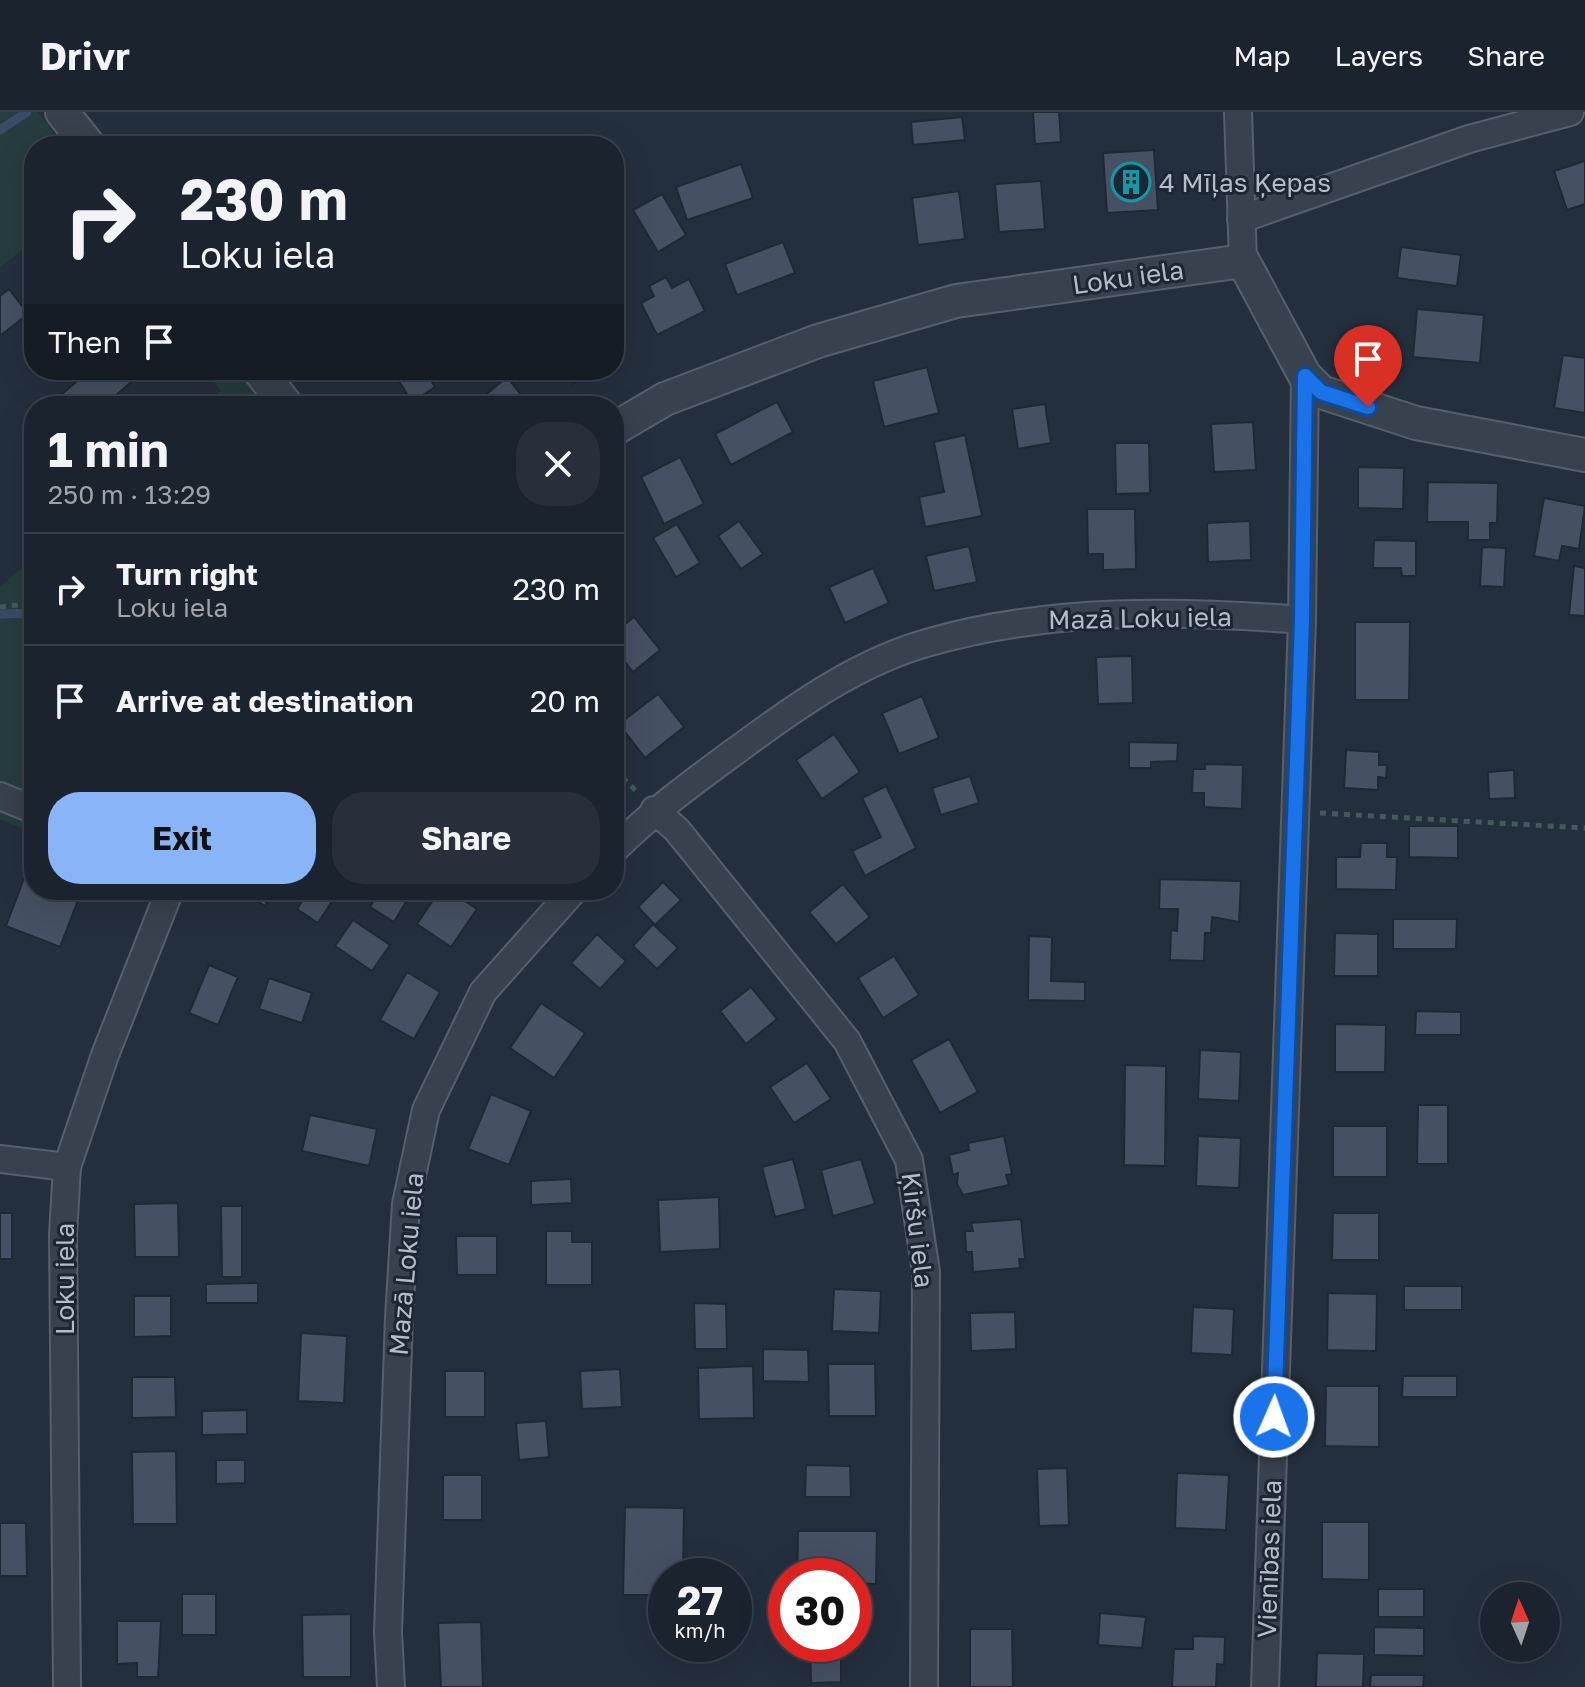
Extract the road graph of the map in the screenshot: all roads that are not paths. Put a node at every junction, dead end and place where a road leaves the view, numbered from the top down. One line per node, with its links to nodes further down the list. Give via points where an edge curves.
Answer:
1 (62, 112): 4 (street)
2 (1238, 112): 5 (street)
3 (1570, 112): 5 (street, via 1469,139)
4 (81, 136)
5 (1241, 219): 6 (street)
6 (1243, 261): 7 (street); 10 (street, Loku iela, via 956,301 818,341 665,399)
7 (1305, 376): 11 (street, via 1321,392 1416,423); 12 (street, Vienības iela)
8 (267, 380): 9 (street)
9 (279, 396)
10 (624, 423)
11 (1585, 455)
12 (1302, 620): 15 (street, Mazā Loku iela, via 1050,616 928,642 819,690); 24 (street, Vienības iela)
13 (0, 796): 14 (street)
14 (24, 806)
15 (654, 810): 16 (street, Mazā Loku iela); 23 (street, Ķiršu iela, via 677,830 847,1041 909,1160 926,1272)
16 (624, 840)
17 (166, 900): 20 (street, Loku iela)
18 (565, 900): 22 (street, Mazā Loku iela, via 483,992 426,1110 406,1204 388,1632)
19 (0, 1159): 20 (street)
20 (67, 1167): 21 (street, Loku iela)
21 (67, 1687)
22 (391, 1687)
23 (924, 1687)
24 (1265, 1687)

